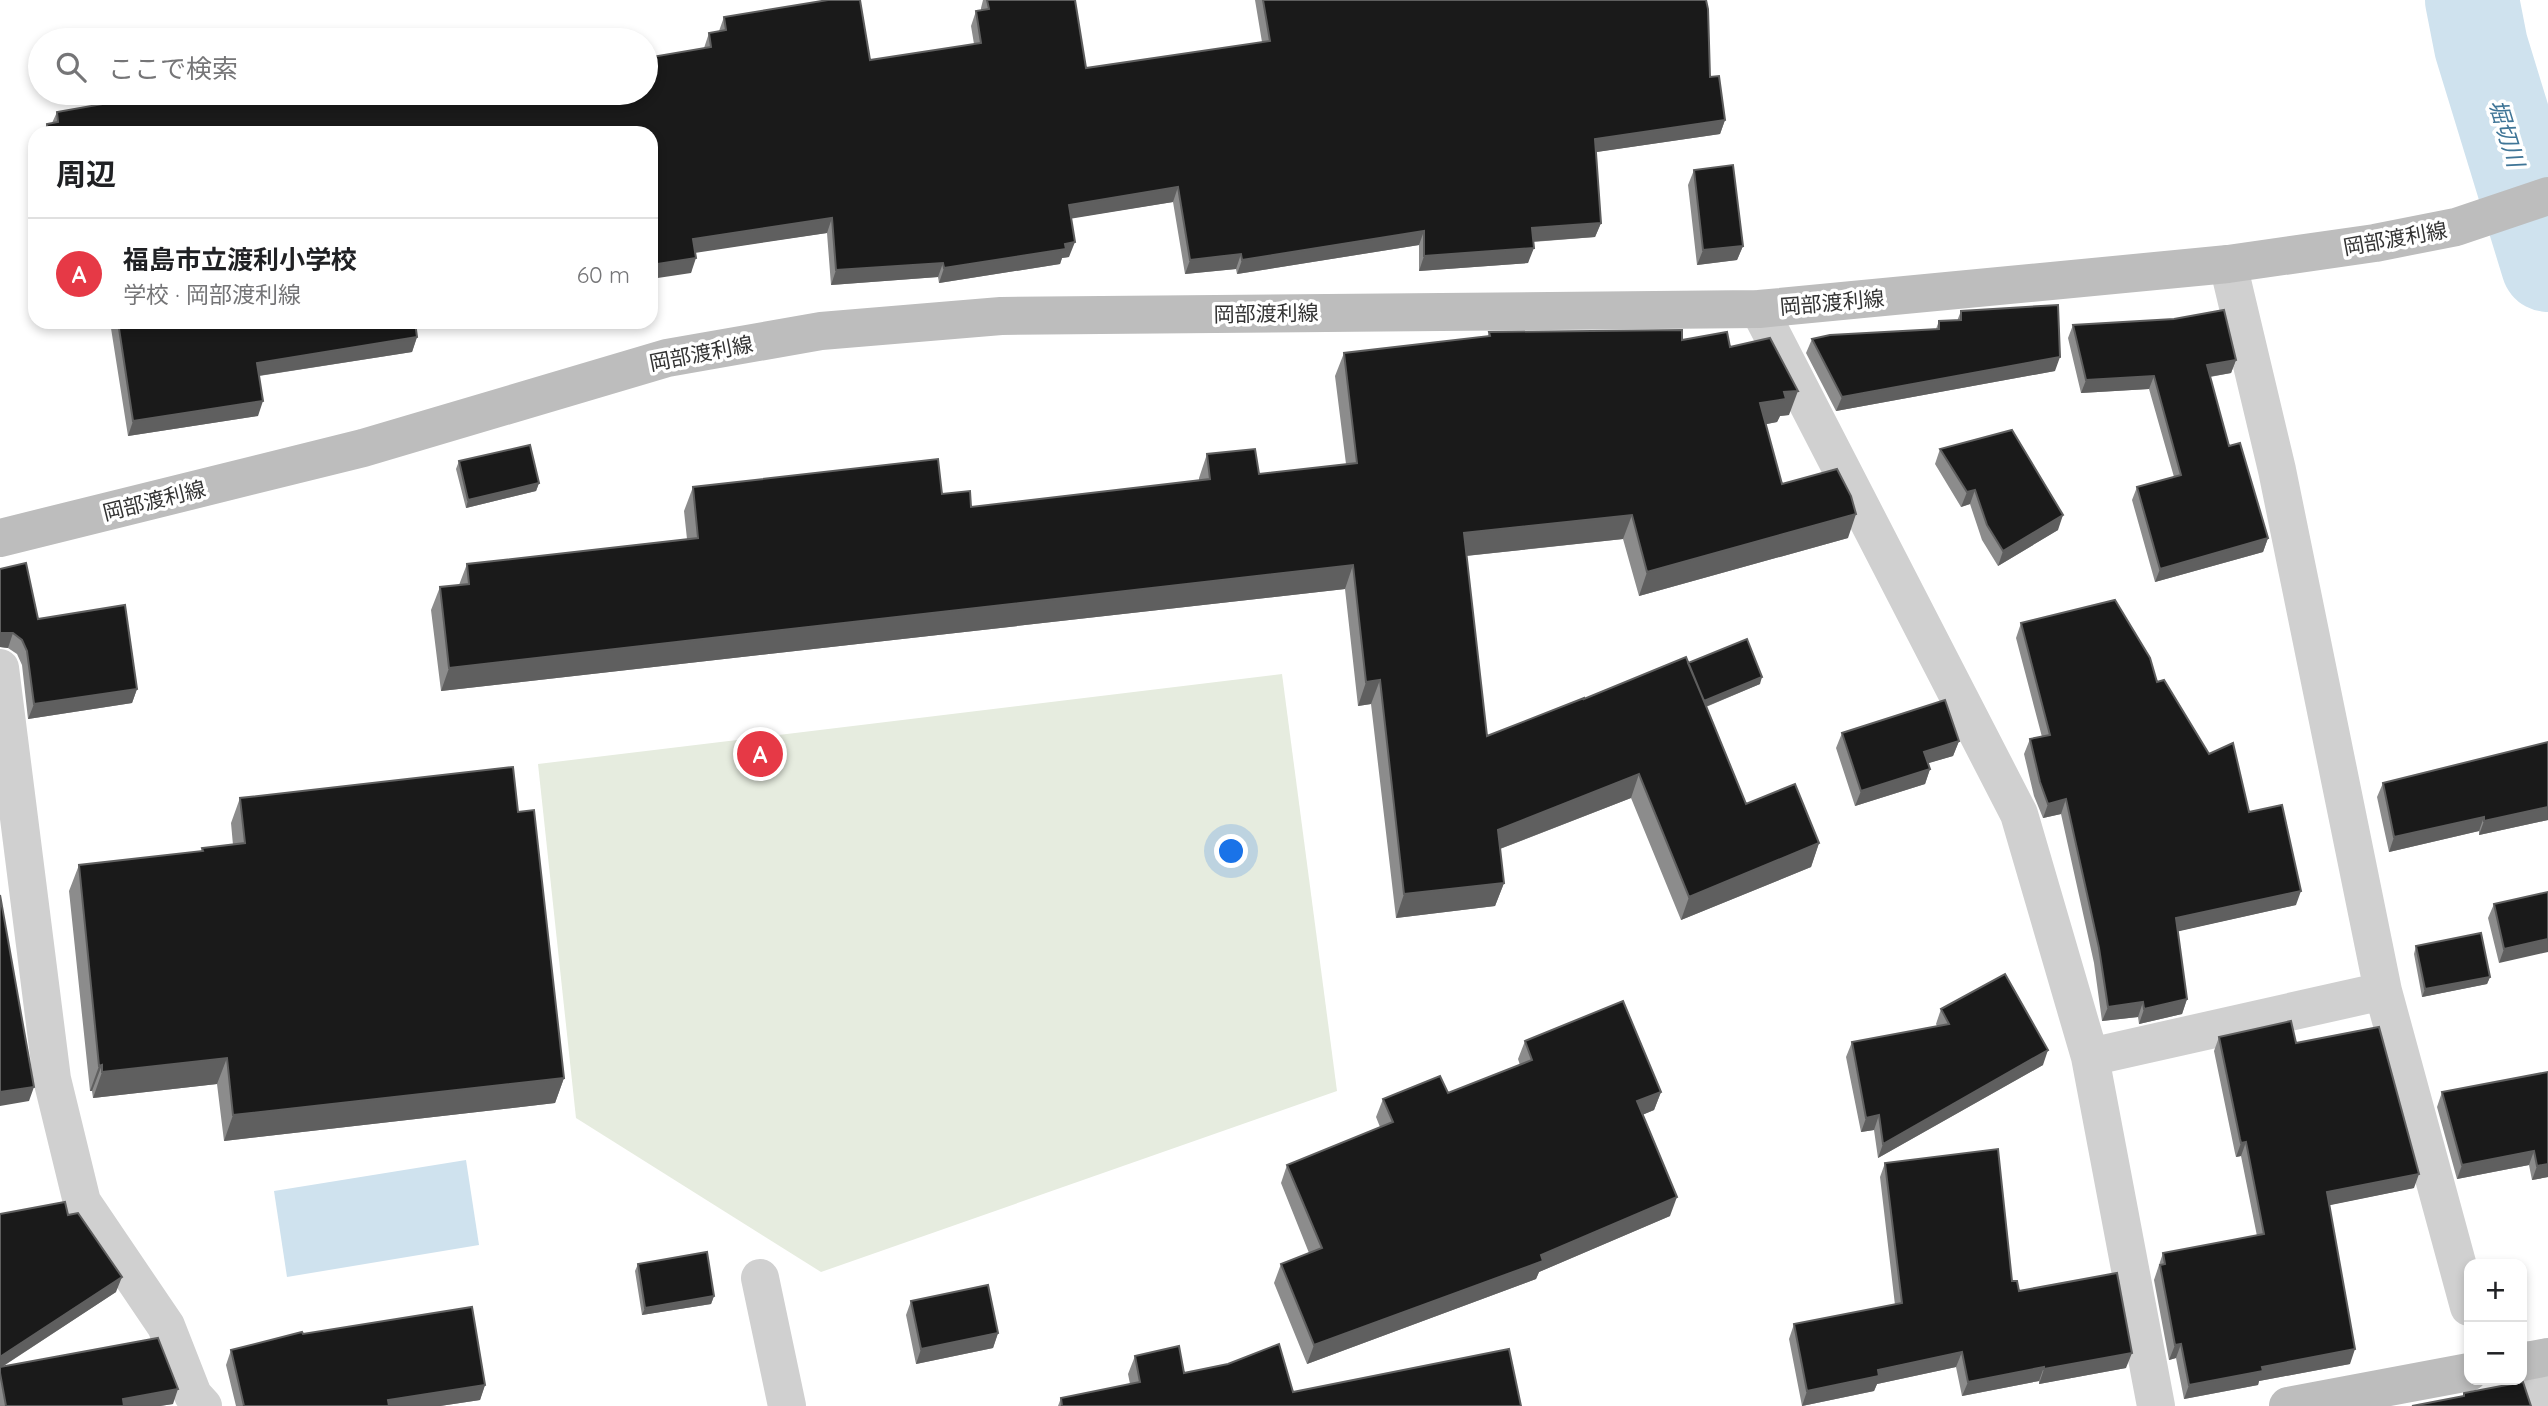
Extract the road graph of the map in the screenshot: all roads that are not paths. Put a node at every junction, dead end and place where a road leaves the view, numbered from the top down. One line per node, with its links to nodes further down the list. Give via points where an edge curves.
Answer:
1 (2548, 196): 2 (main road, 岡部渡利線, via 2456,227)
2 (2228, 264): 3 (main road, 岡部渡利線); 6 (street, via 2277,470)
3 (1759, 309): 4 (main road, 岡部渡利線, via 1001,316 821,331 667,358 363,448); 7 (street, via 2019,814)
4 (0, 538)
5 (0, 668): 12 (street, via 52,1079 82,1202 166,1326 193,1395)
6 (2383, 991): 7 (street); 9 (street)
7 (2090, 1057): 14 (street)
8 (760, 1278): 13 (street)
9 (2464, 1289)
10 (2534, 1360): 16 (street)
11 (2464, 1373): 15 (main road)
12 (203, 1406)
13 (787, 1406)
14 (2156, 1406)
15 (2288, 1406)
16 (2542, 1406)

